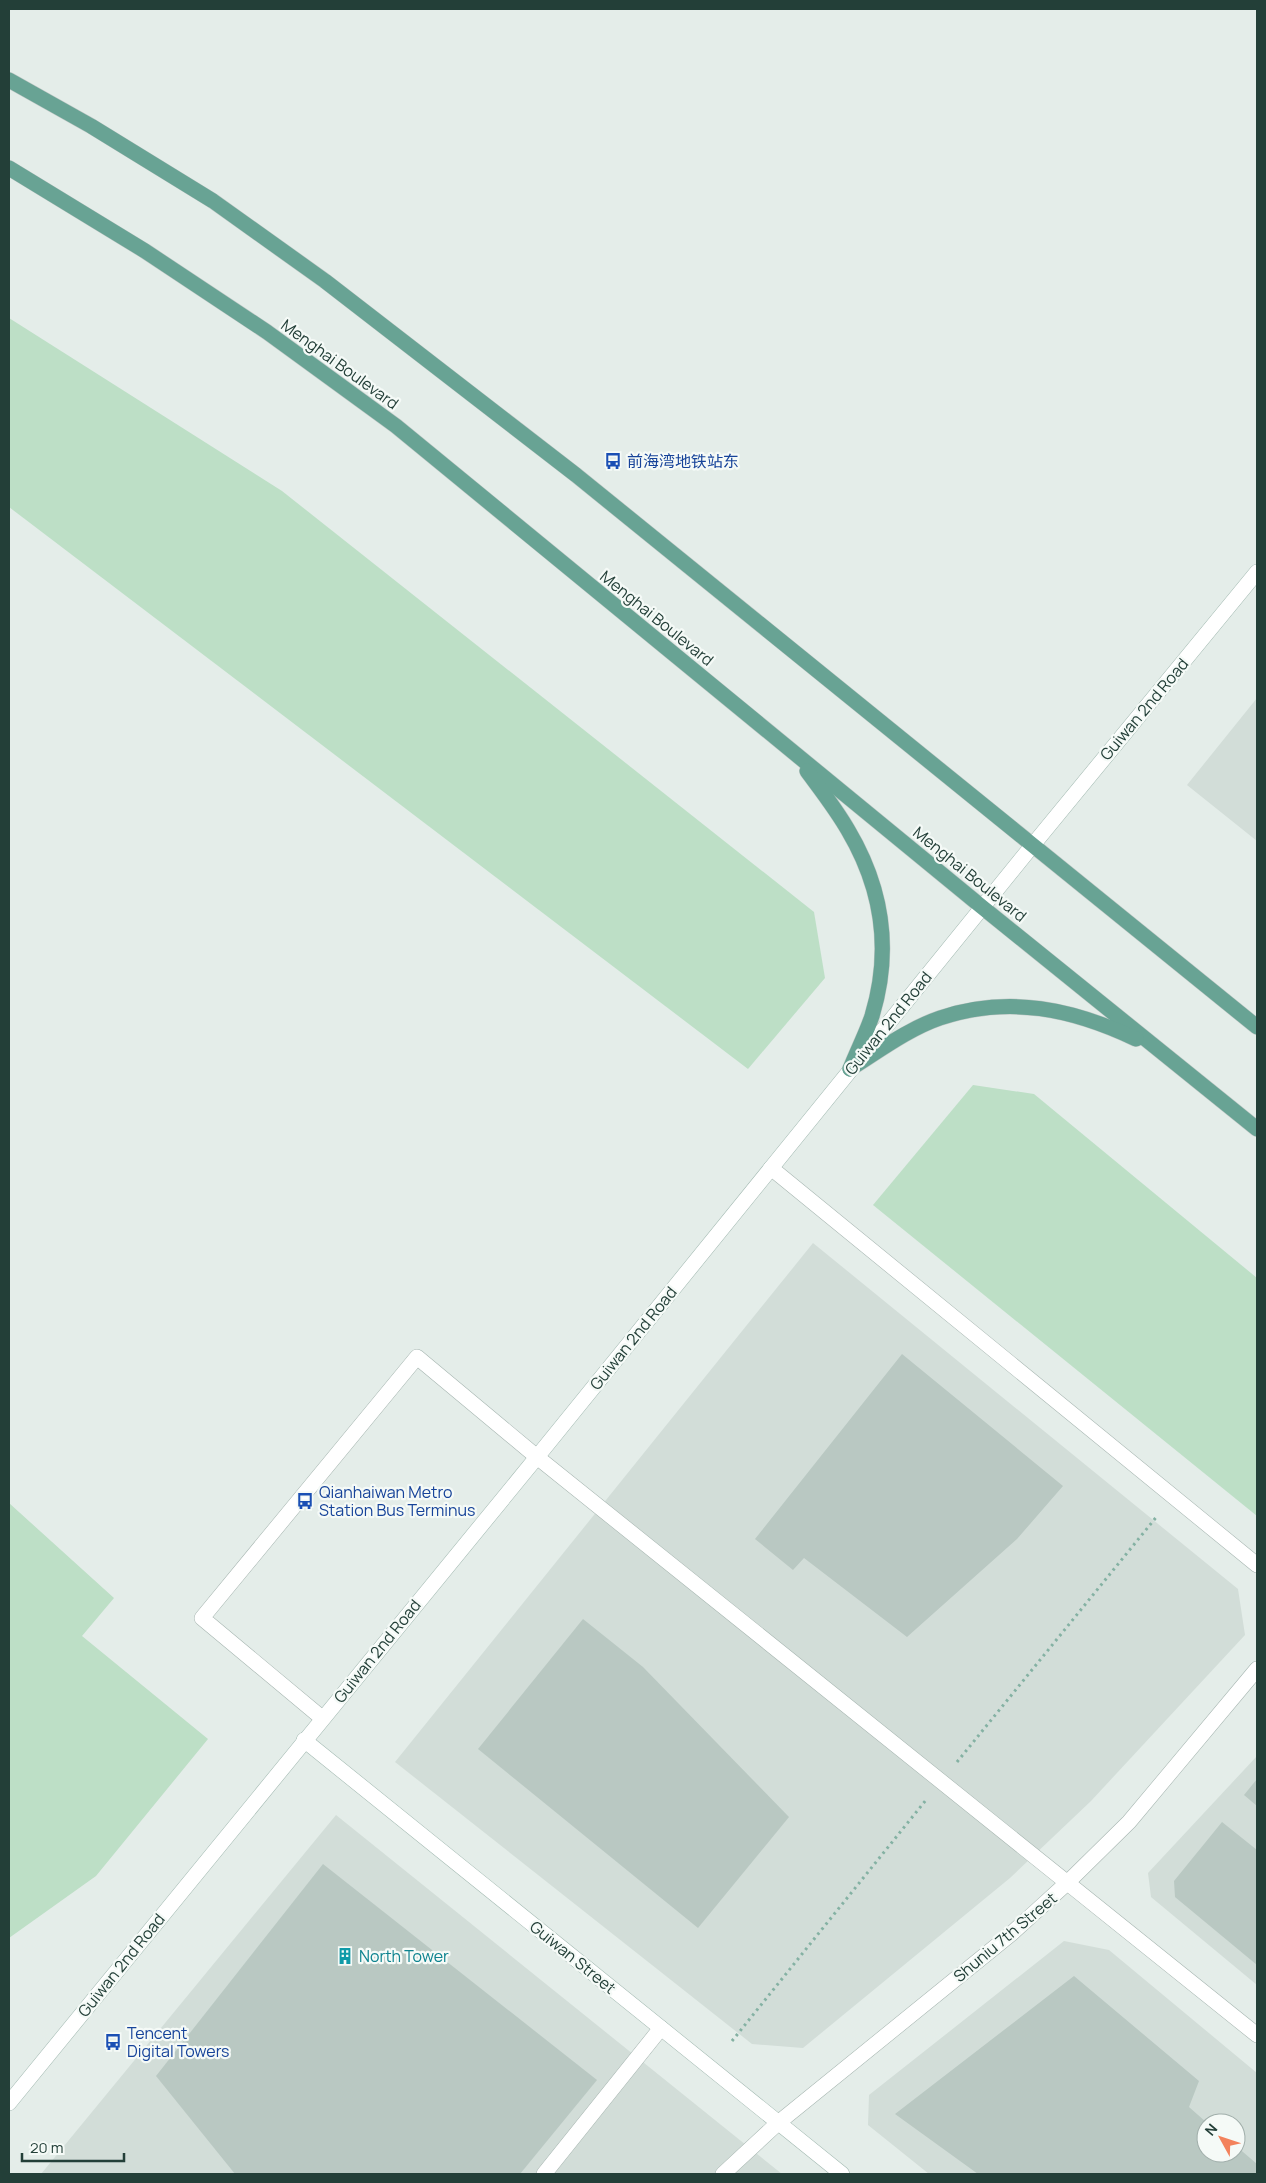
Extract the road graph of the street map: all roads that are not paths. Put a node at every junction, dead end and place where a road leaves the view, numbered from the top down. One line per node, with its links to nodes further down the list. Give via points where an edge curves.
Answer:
1 (9, 80): 5 (main road, via 213,201 325,281 576,474)
2 (9, 168): 4 (main road, Menghai Boulevard, via 259,326 396,426)
3 (1257, 572): 5 (street, Guiwan 2nd Road)
4 (796, 755): 6 (main road, Menghai Boulevard); 9 (main road, via 848,830 874,883 881,916 884,941 872,1016)
5 (1032, 846): 6 (street, Guiwan 2nd Road); 7 (main road)
6 (982, 907): 8 (main road, Menghai Boulevard); 9 (street, Guiwan 2nd Road)
7 (1257, 1027)
8 (1159, 1050): 9 (main road, via 1108,1026 1062,1011 1007,1007 975,1009 939,1018 900,1037); 10 (main road, Menghai Boulevard)
9 (850, 1068): 11 (street, Guiwan 2nd Road)
10 (1257, 1129)
11 (771, 1168): 12 (street, Guiwan 2nd Road); 13 (street)
12 (538, 1457): 15 (street, Guiwan 2nd Road); 15 (street, via 417,1357 202,1618); 17 (street)
13 (1257, 1565)
14 (1257, 1669): 17 (street, Shuniu 7th Street, via 1129,1822)
15 (322, 1718): 16 (street, Guiwan 2nd Road)
16 (304, 1740): 18 (street, Guiwan Street); 20 (street, Guiwan 2nd Road)
17 (1068, 1883): 19 (street); 21 (street, Shuniu 7th Street, via 1011,1934)
18 (661, 2028): 21 (street, Guiwan Street); 22 (street)
19 (1257, 2035)
20 (9, 2103)
21 (778, 2123): 23 (street, Shuniu 7th Street); 24 (street, Guiwan Street)
22 (544, 2174)
23 (723, 2174)
24 (842, 2174)

